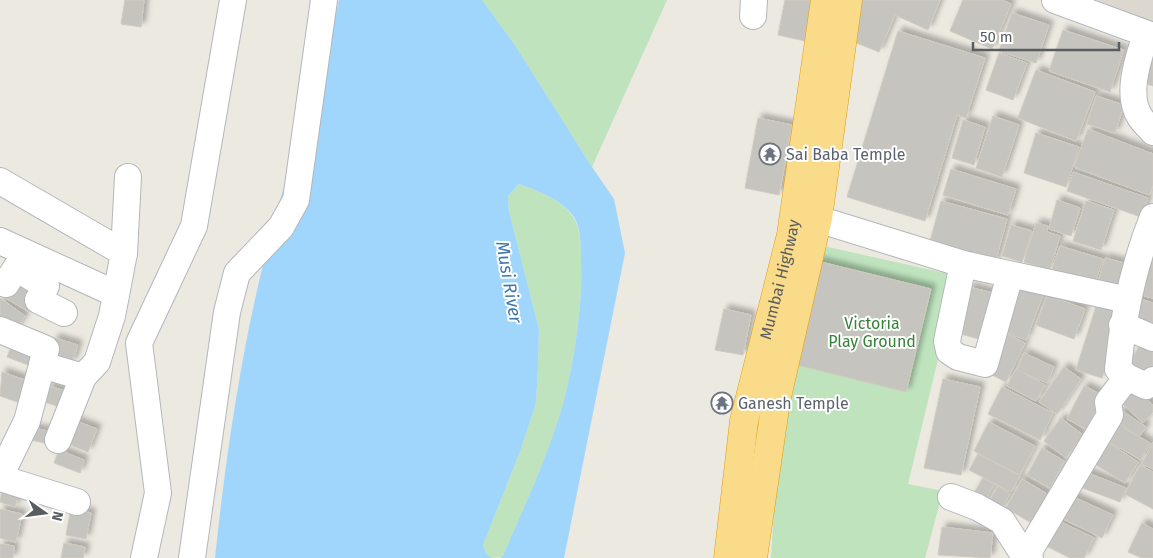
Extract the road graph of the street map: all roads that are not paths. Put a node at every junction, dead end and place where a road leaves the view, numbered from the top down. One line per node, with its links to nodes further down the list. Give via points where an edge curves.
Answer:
1 (234, 0): 32 (street, via 194,226 139,343 158,493)
2 (324, 0): 33 (street, via 296,200 281,227 238,273 227,312)
3 (825, 0): 10 (highway, Mumbai Highway)
4 (848, 0): 10 (highway, Mumbai Highway)
5 (1055, 0): 6 (street)
6 (1150, 35): 7 (street, via 1133,74 1139,116)
7 (1153, 132)
8 (128, 176): 14 (street)
9 (0, 181): 14 (street)
10 (806, 215): 15 (street); 34 (highway, Mumbai Highway, via 790,235 744,421); 35 (highway, Mumbai Highway)
11 (1153, 217): 13 (street)
12 (0, 241): 18 (street)
13 (1148, 242): 19 (street)
14 (124, 253): 18 (street)
15 (963, 264): 16 (street); 16 (street, via 947,341 949,351 958,357 985,364)
16 (1010, 275): 19 (street)
17 (0, 282): 20 (street, via 6,284 16,268 46,286 38,300)
18 (116, 294): 26 (street, via 97,362)
19 (1128, 300): 21 (street)
20 (64, 313)
21 (1122, 326): 23 (street); 25 (street, via 1118,369)
22 (0, 330): 24 (street, via 46,350)
23 (1153, 338)
24 (42, 364): 26 (street); 29 (street, via 27,421)
25 (1127, 377): 27 (street, via 1146,386); 36 (street, via 1108,402 1110,415)
26 (83, 378): 28 (street)
27 (1153, 380)
28 (58, 440)
29 (0, 477): 31 (street)
30 (951, 497): 36 (street, via 1002,521)
31 (77, 502)
32 (144, 558)
33 (192, 558)
34 (728, 558)
35 (753, 558)
36 (1027, 558)

